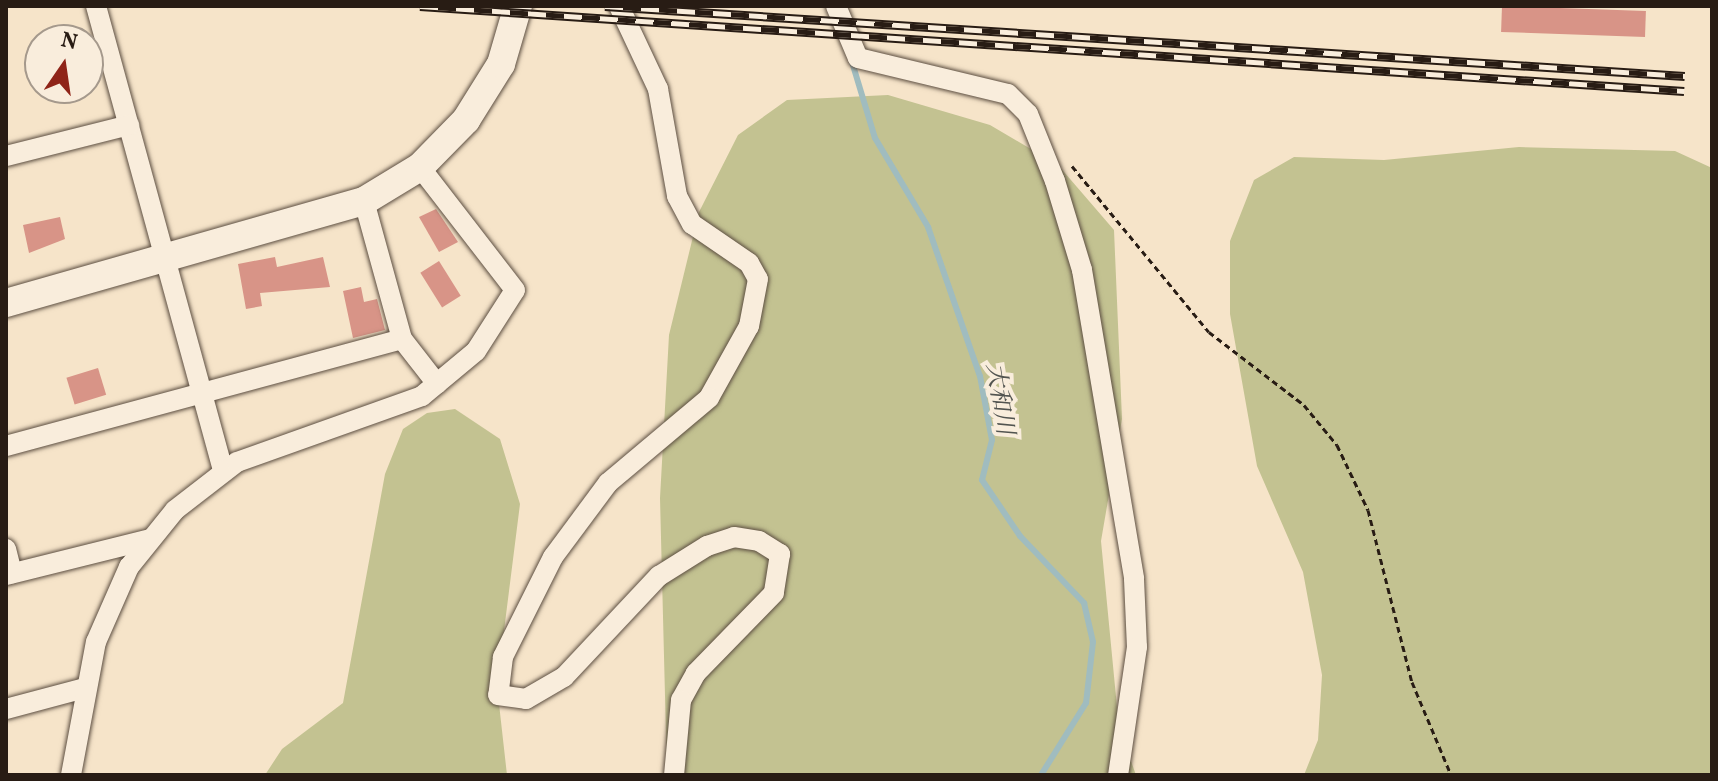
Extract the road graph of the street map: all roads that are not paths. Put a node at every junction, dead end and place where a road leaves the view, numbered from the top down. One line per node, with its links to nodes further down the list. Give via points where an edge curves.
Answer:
1 (96, 6): 5 (street)
2 (518, 6): 7 (street, via 485,93)
3 (619, 6): 22 (street, via 658,89 677,196 692,224 749,263 758,279 749,326 709,398 608,483 553,557 503,657 498,695 526,699 564,677 659,576 707,546 734,537 759,541 780,554 774,593 696,673 681,700)
4 (836, 6): 23 (street, via 858,58 1008,94 1028,114 1055,181 1082,270 1134,579 1137,647)
5 (129, 125): 6 (street); 9 (street)
6 (6, 156)
7 (420, 167): 8 (street); 12 (street, via 515,282 476,351)
8 (364, 201): 9 (street); 11 (street)
9 (166, 258): 10 (street); 13 (street)
10 (6, 303)
11 (402, 339): 12 (street); 13 (street)
12 (437, 384): 15 (street, via 422,396)
13 (203, 394): 14 (street); 15 (street)
14 (6, 446)
15 (223, 469): 16 (street)
16 (150, 539): 18 (street); 19 (street, via 114,597)
17 (6, 549): 18 (street)
18 (9, 574)
19 (85, 688): 20 (street); 21 (street)
20 (6, 709)
21 (71, 775)
22 (674, 775)
23 (1118, 775)

